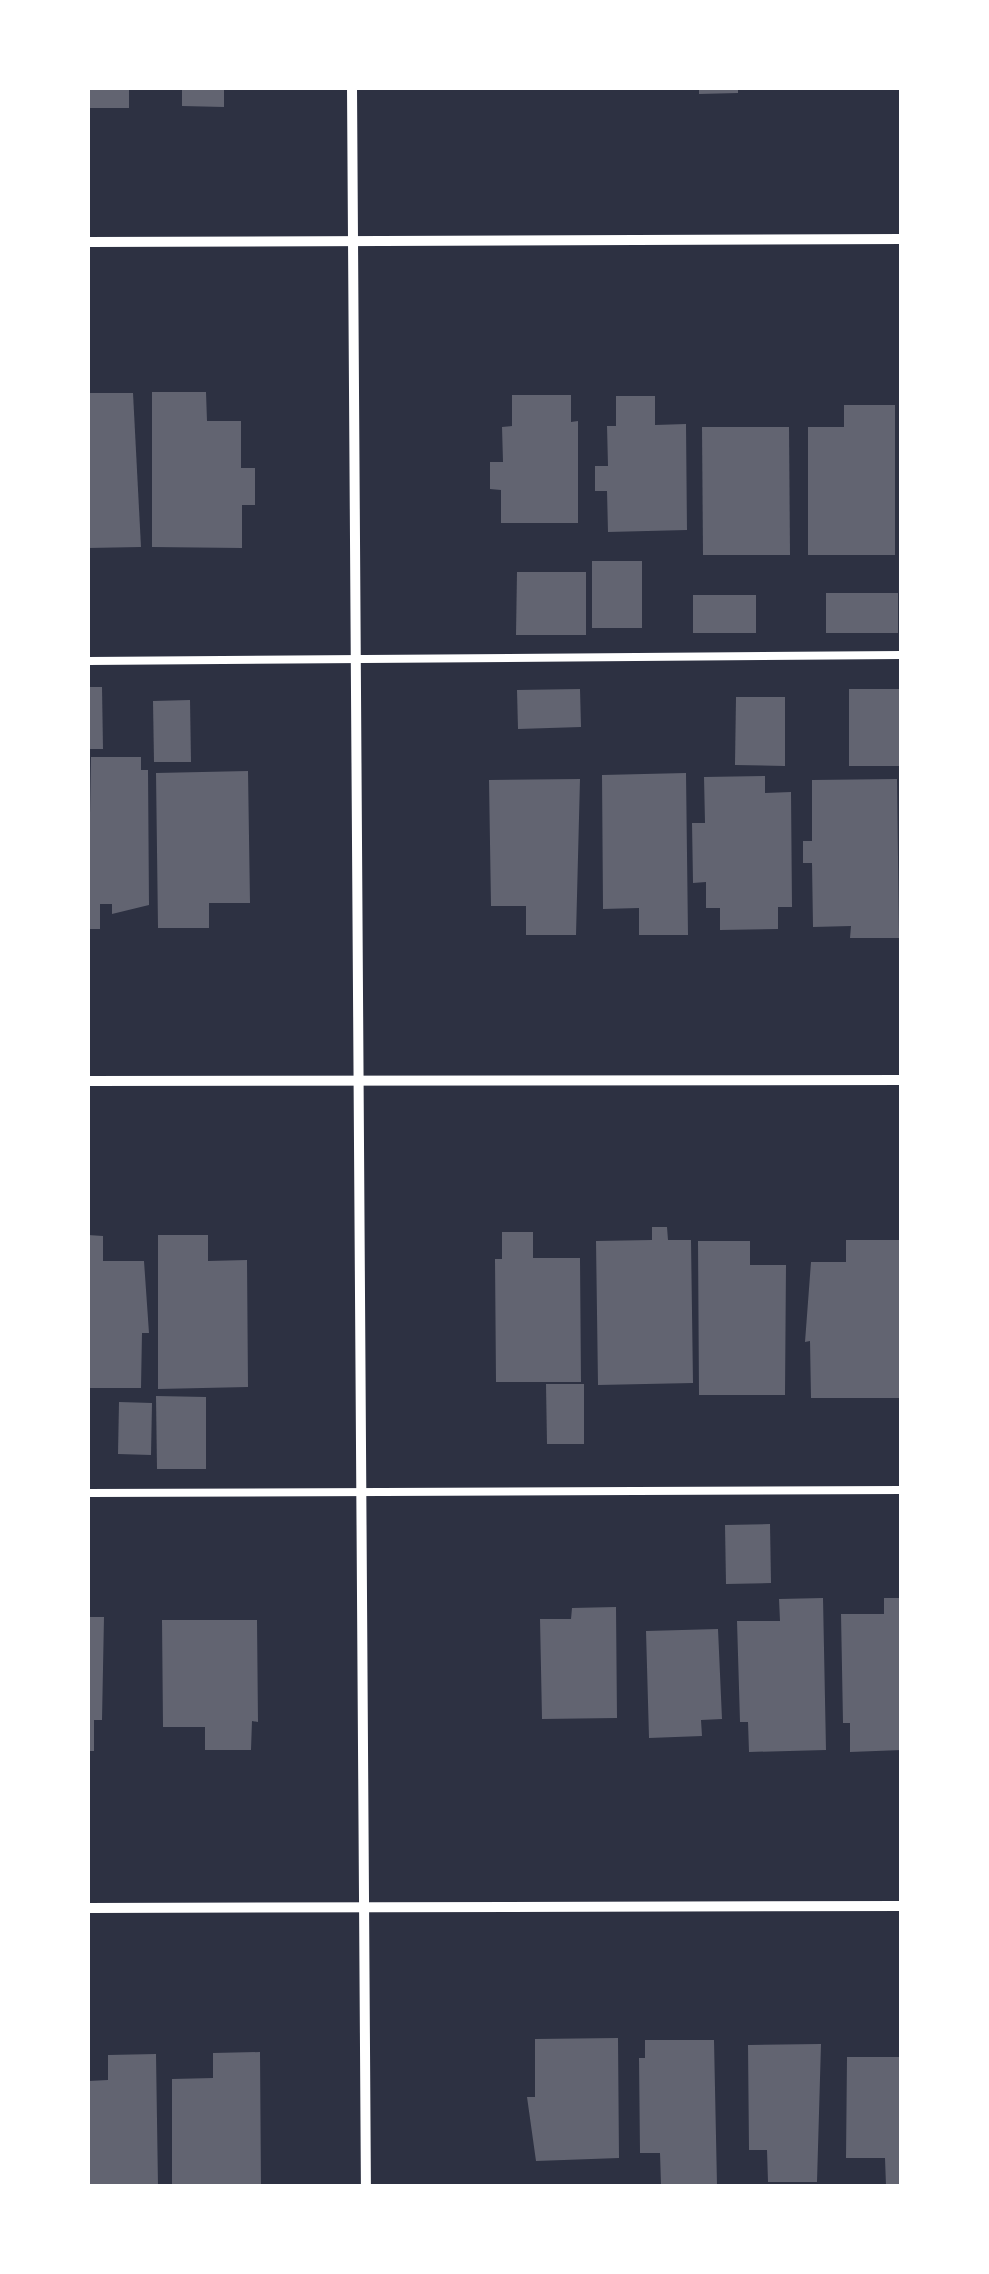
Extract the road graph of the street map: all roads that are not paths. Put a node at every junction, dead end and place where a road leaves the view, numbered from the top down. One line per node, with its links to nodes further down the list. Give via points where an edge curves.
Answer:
1 (352, 88): 3 (street)
2 (902, 239): 3 (street)
3 (353, 240): 4 (street); 5 (street)
4 (88, 242)
5 (354, 654): 6 (lane); 7 (lane); 8 (street)
6 (902, 656)
7 (88, 661)
8 (356, 1080): 9 (street); 10 (street); 12 (street)
9 (902, 1080)
10 (88, 1082)
11 (902, 1490): 12 (lane)
12 (360, 1491): 13 (lane); 14 (street)
13 (88, 1493)
14 (363, 1905): 15 (street); 16 (street); 17 (street)
15 (902, 1906)
16 (88, 1908)
17 (366, 2186)

